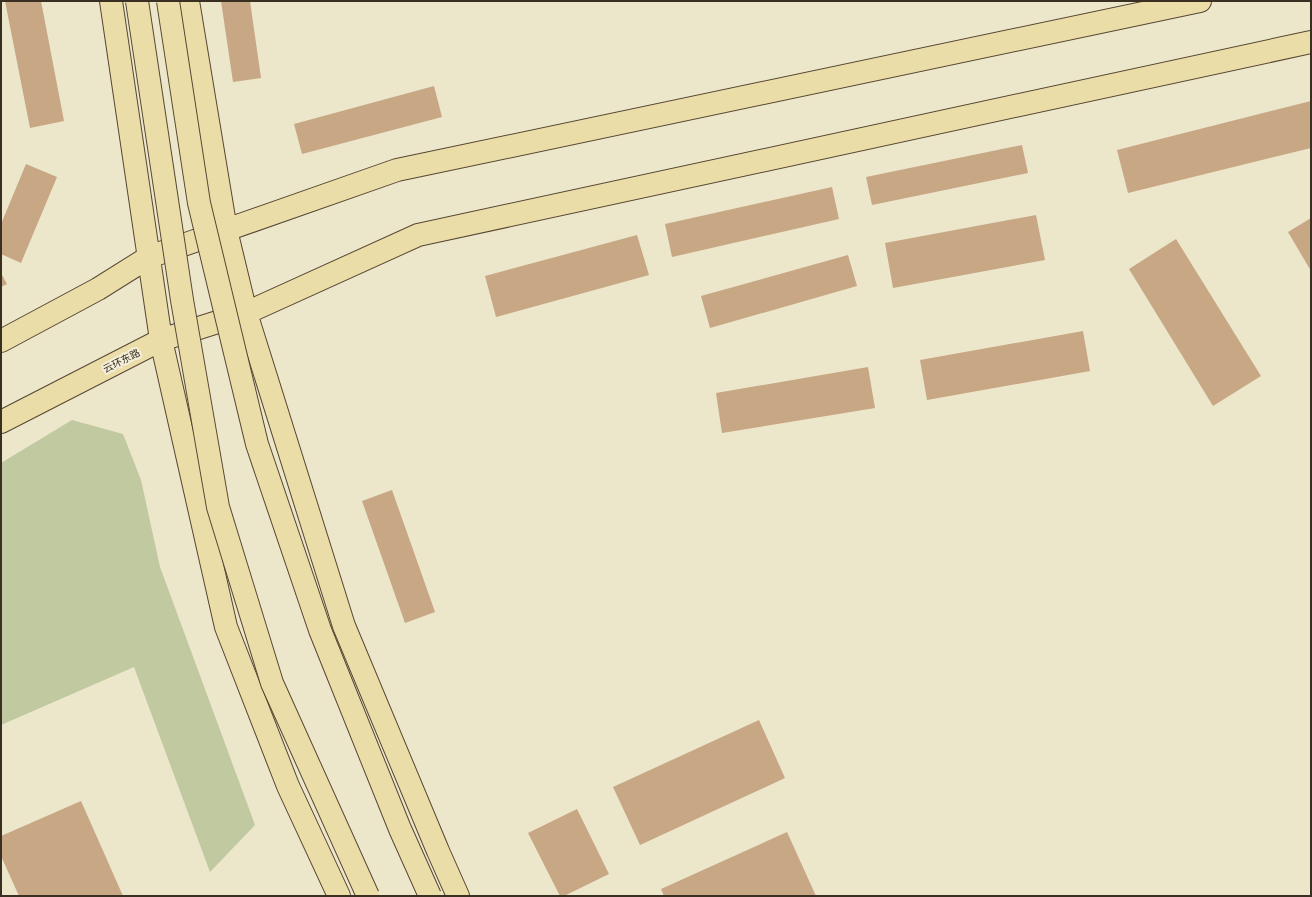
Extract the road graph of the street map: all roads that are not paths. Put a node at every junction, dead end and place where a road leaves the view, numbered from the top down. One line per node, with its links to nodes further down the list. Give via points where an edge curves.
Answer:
1 (111, 1): 8 (main road)
2 (137, 1): 14 (main road, bridge, via 182,300 218,507 272,683)
3 (168, 1): 15 (main road, bridge, via 199,203 257,444 320,630 400,829)
4 (188, 1): 7 (main road)
5 (1200, 1): 7 (main road, via 397,170)
6 (1311, 42): 9 (main road, 云环东路, via 418,235)
7 (232, 228): 8 (main road); 9 (main road)
8 (149, 257): 10 (main road); 11 (main road, via 98,289)
9 (246, 313): 10 (main road, 云环东路); 16 (main road, via 344,626)
10 (161, 340): 12 (main road, 云环东路); 13 (main road, via 226,627 288,786)
11 (1, 341)
12 (1, 422)
13 (339, 896)
14 (368, 896)
15 (430, 896)
16 (458, 896)

